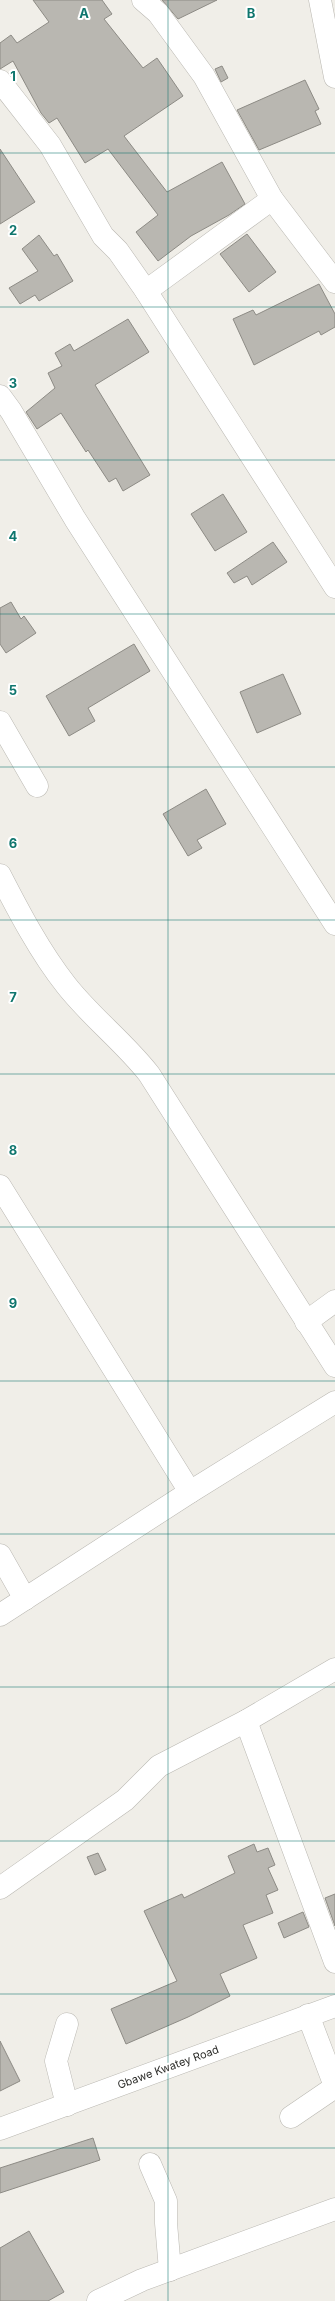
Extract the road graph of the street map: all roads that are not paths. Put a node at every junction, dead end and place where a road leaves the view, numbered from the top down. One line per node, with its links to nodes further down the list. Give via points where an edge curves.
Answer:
1 (143, 0): 5 (street, via 158,13 204,76)
2 (320, 0): 3 (street)
3 (335, 77)
4 (0, 81): 7 (street, via 50,144 103,236 118,251)
5 (272, 199): 6 (street); 7 (street)
6 (332, 272)
7 (146, 291): 9 (street)
8 (4, 408): 13 (street)
9 (335, 587)
10 (0, 722): 11 (street)
11 (37, 786)
12 (0, 875): 16 (street, via 54,969 149,1074)
13 (335, 924)
14 (0, 1186): 19 (street)
15 (335, 1301): 16 (street)
16 (306, 1322): 17 (street)
17 (335, 1366)
18 (335, 1402): 19 (street)
19 (190, 1492): 21 (street)
20 (0, 1555): 21 (street)
21 (25, 1599): 22 (street)
22 (0, 1615)
23 (335, 1669): 24 (street)
24 (246, 1721): 25 (street, via 159,1766 125,1800); 26 (street)
25 (0, 1888)
26 (335, 1962)
27 (335, 2006): 28 (street, Gbawe Kwatey Road)
28 (308, 2016): 30 (street); 31 (street, Gbawe Kwatey Road)
29 (67, 2024): 31 (street, via 56,2061)
30 (335, 2086): 32 (street)
31 (67, 2105): 33 (street, Gbawe Kwatey Road)
32 (291, 2117)
33 (0, 2129)
34 (150, 2164): 36 (street, via 166,2201)
35 (335, 2209): 36 (street)
36 (170, 2270): 37 (street)
37 (98, 2301)

